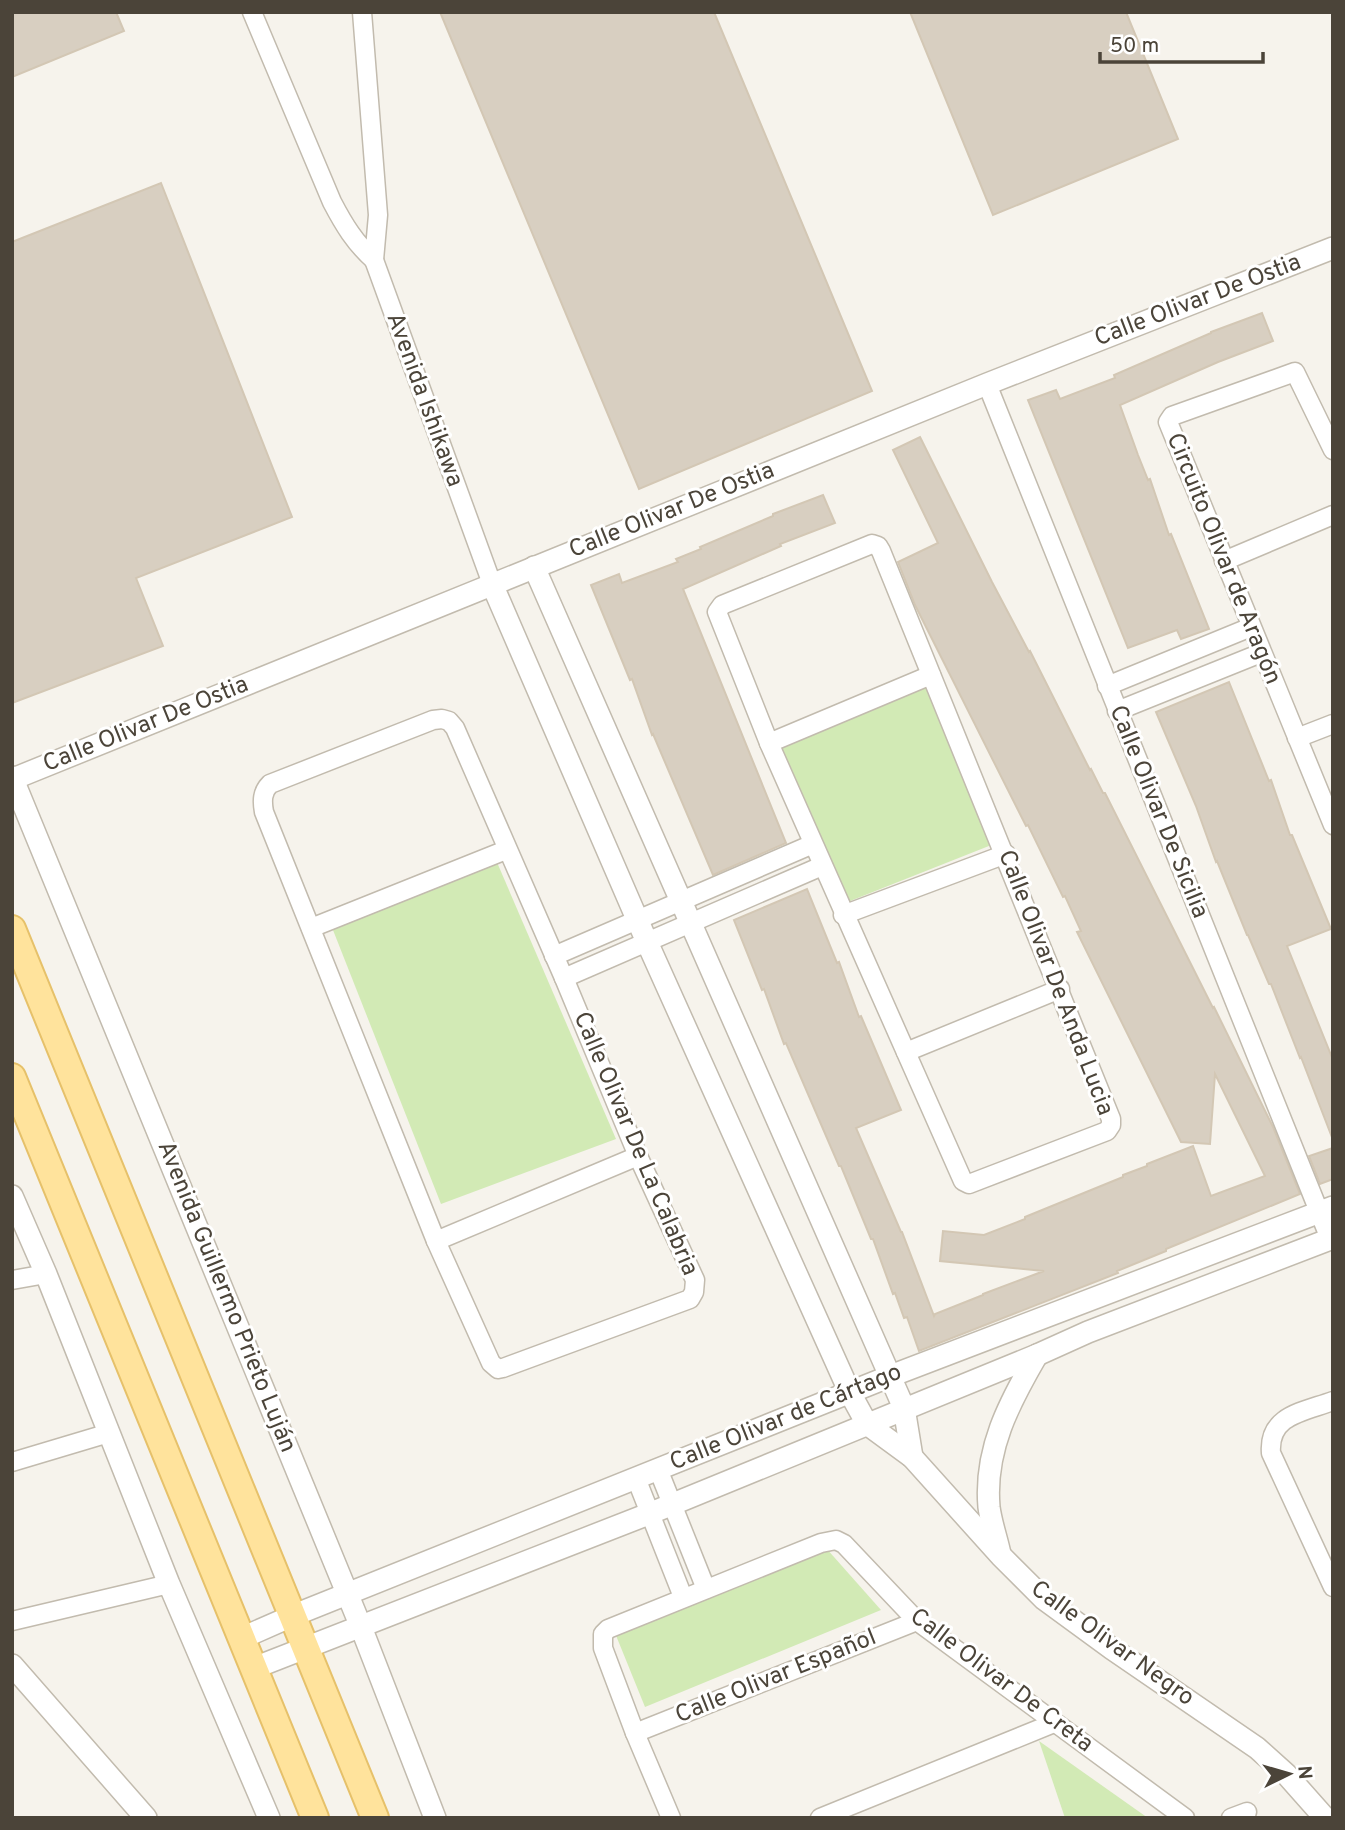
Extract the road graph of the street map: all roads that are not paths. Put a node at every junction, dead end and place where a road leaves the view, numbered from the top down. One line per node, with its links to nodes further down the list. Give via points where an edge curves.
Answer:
1 (252, 12): 4 (street, Avenida Ishikawa, via 332,202 346,229)
2 (362, 12): 4 (street, Avenida Ishikawa, via 378,215)
3 (1333, 248): 5 (street, Calle Olivar De Ostia)
4 (374, 260): 10 (street, Avenida Ishikawa)
5 (987, 384): 9 (street, Calle Olivar De Ostia); 14 (street, Calle Olivar De Sicilia)
6 (1333, 450): 8 (street, Circuito Olivar de Aragón, via 1295,372 1170,418 1168,424)
7 (1333, 514): 8 (street)
8 (1224, 561): 11 (street, Circuito Olivar de Aragón)
9 (534, 567): 10 (street, Calle Olivar De Ostia); 25 (street)
10 (492, 584): 19 (street, Calle Olivar De Ostia); 27 (street)
11 (1251, 628): 12 (street, Circuito Olivar de Aragón); 14 (street, Circuito Olivar de Aragón)
12 (1261, 653): 15 (street, Circuito Olivar de Aragón); 17 (street, Circuito Olivar de Aragón)
13 (932, 675): 18 (street); 18 (street, Calle Olivar De Anda Lucia, via 878,546 867,545 722,604 719,618); 23 (street, Calle Olivar De Anda Lucia)
14 (1107, 686): 15 (street, Calle Olivar De Sicilia)
15 (1117, 711): 39 (street, Calle Olivar De Sicilia)
16 (1333, 724): 17 (street)
17 (1297, 738): 20 (street, Circuito Olivar de Aragón)
18 (769, 743): 21 (street, Calle Olivar De Anda Lucia)
19 (13, 778): 61 (street, Avenida Guillermo Prieto Luján)
20 (1333, 825)
21 (813, 844): 24 (street, Calle Olivar De Anda Lucia); 25 (street)
22 (506, 849): 29 (street); 29 (street, Calle Olivar De La Calabria, via 455,729 442,719 270,784 262,803 264,812); 32 (street, Calle Olivar De La Calabria)
23 (1006, 854): 26 (street); 34 (street, Calle Olivar De Anda Lucia)
24 (822, 866): 26 (street, Calle Olivar De Anda Lucia); 28 (street)
25 (680, 900): 27 (street); 28 (street)
26 (843, 915): 35 (street, Calle Olivar De Anda Lucia)
27 (637, 919): 31 (street); 32 (street)
28 (691, 924): 31 (street); 45 (street)
29 (311, 928): 41 (street, Calle Olivar De La Calabria)
30 (12, 929): 63 (main road)
31 (648, 942): 33 (street); 46 (street)
32 (554, 956): 33 (street, Calle Olivar De La Calabria)
33 (564, 978): 37 (street, Calle Olivar De La Calabria)
34 (1060, 989): 35 (street); 35 (street, Calle Olivar De Anda Lucia, via 1111,1119 1107,1131 966,1184)
35 (906, 1052)
36 (12, 1077): 67 (main road)
37 (638, 1156): 41 (street); 41 (street, Calle Olivar De La Calabria, via 695,1280 690,1299 498,1369 491,1363)
38 (12, 1196): 42 (street)
39 (1326, 1210): 40 (street, Calle Olivar De Sicilia); 45 (street, Calle Olivar de Cártago)
40 (1332, 1239): 44 (street, Calle Olivar de Cártago, via 1088,1332)
41 (436, 1241)
42 (46, 1274): 43 (street); 50 (street)
43 (12, 1280)
44 (1037, 1356): 48 (street, Calle Olivar de Cártago); 57 (street, via 1012,1397 988,1475 989,1509)
45 (888, 1377): 46 (street, Calle Olivar de Cártago); 48 (street)
46 (850, 1393): 49 (street); 53 (street, Calle Olivar de Cártago)
47 (1333, 1401): 59 (street, via 1282,1420 1270,1440 1271,1454)
48 (904, 1408): 49 (street, Calle Olivar de Cártago); 51 (street)
49 (867, 1424): 51 (street, Calle Olivar Negro); 55 (street, Calle Olivar de Cártago)
50 (109, 1433): 52 (street); 58 (street)
51 (912, 1457): 57 (street, Calle Olivar Negro)
52 (12, 1462)
53 (658, 1469): 54 (street, Calle Olivar de Cártago); 55 (street)
54 (636, 1478): 56 (street); 61 (street, Calle Olivar de Cártago)
55 (673, 1504): 56 (street, Calle Olivar de Cártago); 60 (street)
56 (651, 1513): 62 (street); 66 (street, Calle Olivar de Cártago)
57 (1001, 1556): 81 (street, Calle Olivar Negro, via 1044,1599 1257,1748)
58 (169, 1584): 64 (street); 74 (street)
59 (1333, 1587)
60 (706, 1589): 62 (street, Calle Olivar De Creta); 65 (street, Calle Olivar De Creta, via 836,1540)
61 (348, 1594): 63 (street, Calle Olivar de Cártago); 66 (street, Avenida Guillermo Prieto Luján)
62 (683, 1597): 72 (street, Calle Olivar De Creta, via 603,1634 603,1648)
63 (292, 1616): 67 (street, Calle Olivar de Cártago); 68 (main road)
64 (12, 1621)
65 (916, 1621): 71 (street, Calle Olivar De Creta); 72 (street, Calle Olivar Español)
66 (361, 1627): 68 (street, Calle Olivar de Cártago); 77 (street, Avenida Guillermo Prieto Luján)
67 (242, 1638): 70 (main road)
68 (306, 1647): 70 (street, Calle Olivar de Cártago); 76 (main road)
69 (12, 1665): 73 (street)
70 (254, 1668): 75 (main road)
71 (1054, 1723): 79 (street); 80 (street, Calle Olivar De Creta)
72 (635, 1733): 78 (street, Calle Olivar De Creta)
73 (146, 1818)
74 (269, 1818)
75 (315, 1818)
76 (376, 1818)
77 (435, 1818)
78 (671, 1818)
79 (820, 1818)
80 (1185, 1818)
81 (1325, 1818)

